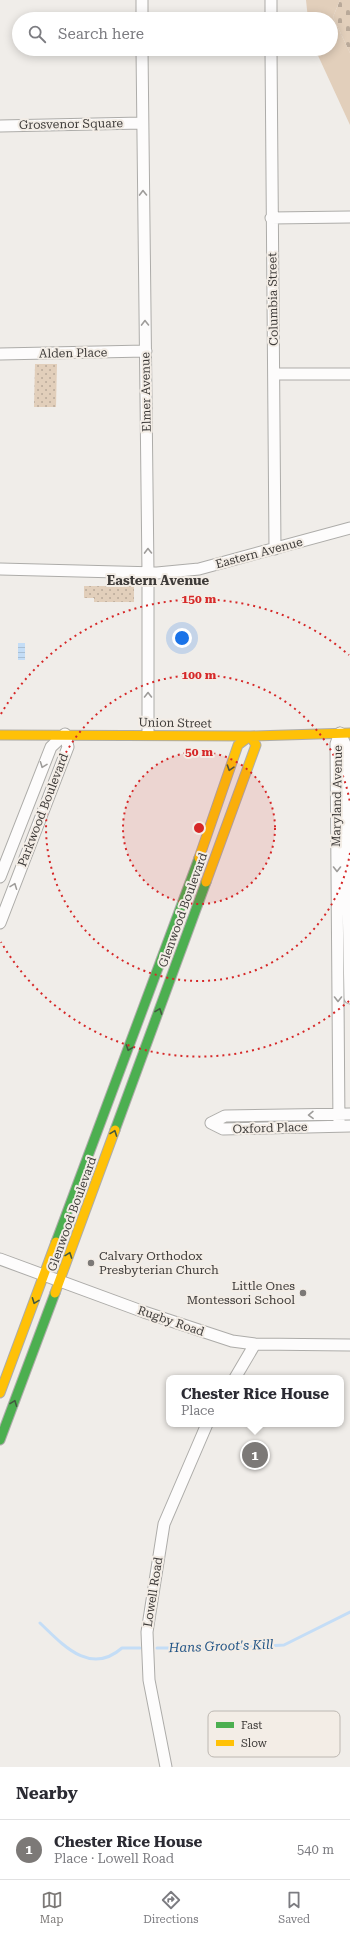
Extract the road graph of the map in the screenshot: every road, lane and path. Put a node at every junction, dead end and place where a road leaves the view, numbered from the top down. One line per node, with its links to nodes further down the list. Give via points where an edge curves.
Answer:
1 (142, 0): 3 (street)
2 (271, 0): 4 (street)
3 (142, 12)
4 (271, 12)
5 (142, 56): 7 (street, Elmer Avenue)
6 (271, 56): 10 (street, Columbia Street)
7 (142, 122): 8 (street, Grosvenor Square); 11 (street, Elmer Avenue, one-way to 7)
8 (0, 126)
9 (350, 217): 10 (street)
10 (272, 218): 13 (street, Columbia Street)
11 (146, 351): 12 (street, Alden Place); 18 (street, Elmer Avenue, one-way to 11)
12 (0, 354)
13 (274, 374): 14 (street); 16 (street, Columbia Street)
14 (350, 374)
15 (350, 528): 16 (street, Eastern Avenue)
16 (275, 549): 18 (street, Eastern Avenue, via 199,569)
17 (0, 569): 18 (street, Eastern Avenue)
18 (148, 573): 21 (street, Elmer Avenue, one-way to 18)
19 (345, 733): 23 (street, Union Street); 26 (street, Maryland Avenue); 27 (street, Maryland Avenue, one-way to 27, via 336,744)
20 (65, 734): 21 (street, Union Street); 22 (street, Union Street); 24 (street, Parkwood Boulevard, one-way to 24, via 50,747); 25 (street, Parkwood Boulevard, one-way to 20, via 68,747)
21 (148, 734): 23 (street, Union Street)
22 (0, 735)
23 (250, 736): 31 (street, Glenwood Boulevard, one-way to 31, via 238,745 214,818); 32 (street, Glenwood Boulevard, one-way to 23, via 256,745)
24 (0, 877)
25 (0, 923)
26 (350, 998)
27 (338, 1114): 28 (street, Oxford Place); 29 (street, Maryland Avenue); 29 (street, Oxford Place, one-way to 29, via 225,1116 211,1123 223,1129)
28 (350, 1114)
29 (344, 1126)
30 (0, 1259): 31 (street, Rugby Road)
31 (45, 1274): 32 (street, Rugby Road); 36 (street, Glenwood Boulevard, one-way to 36)
32 (60, 1280): 33 (street, Rugby Road, via 144,1312 232,1341); 38 (street, Glenwood Boulevard, one-way to 32)
33 (255, 1344): 34 (street, Rugby Road); 35 (street)
34 (350, 1345)
35 (237, 1375)
36 (0, 1393)
37 (206, 1427): 39 (street, Lowell Road, via 164,1524 147,1632 149,1680)
38 (0, 1440)
39 (166, 1767)

